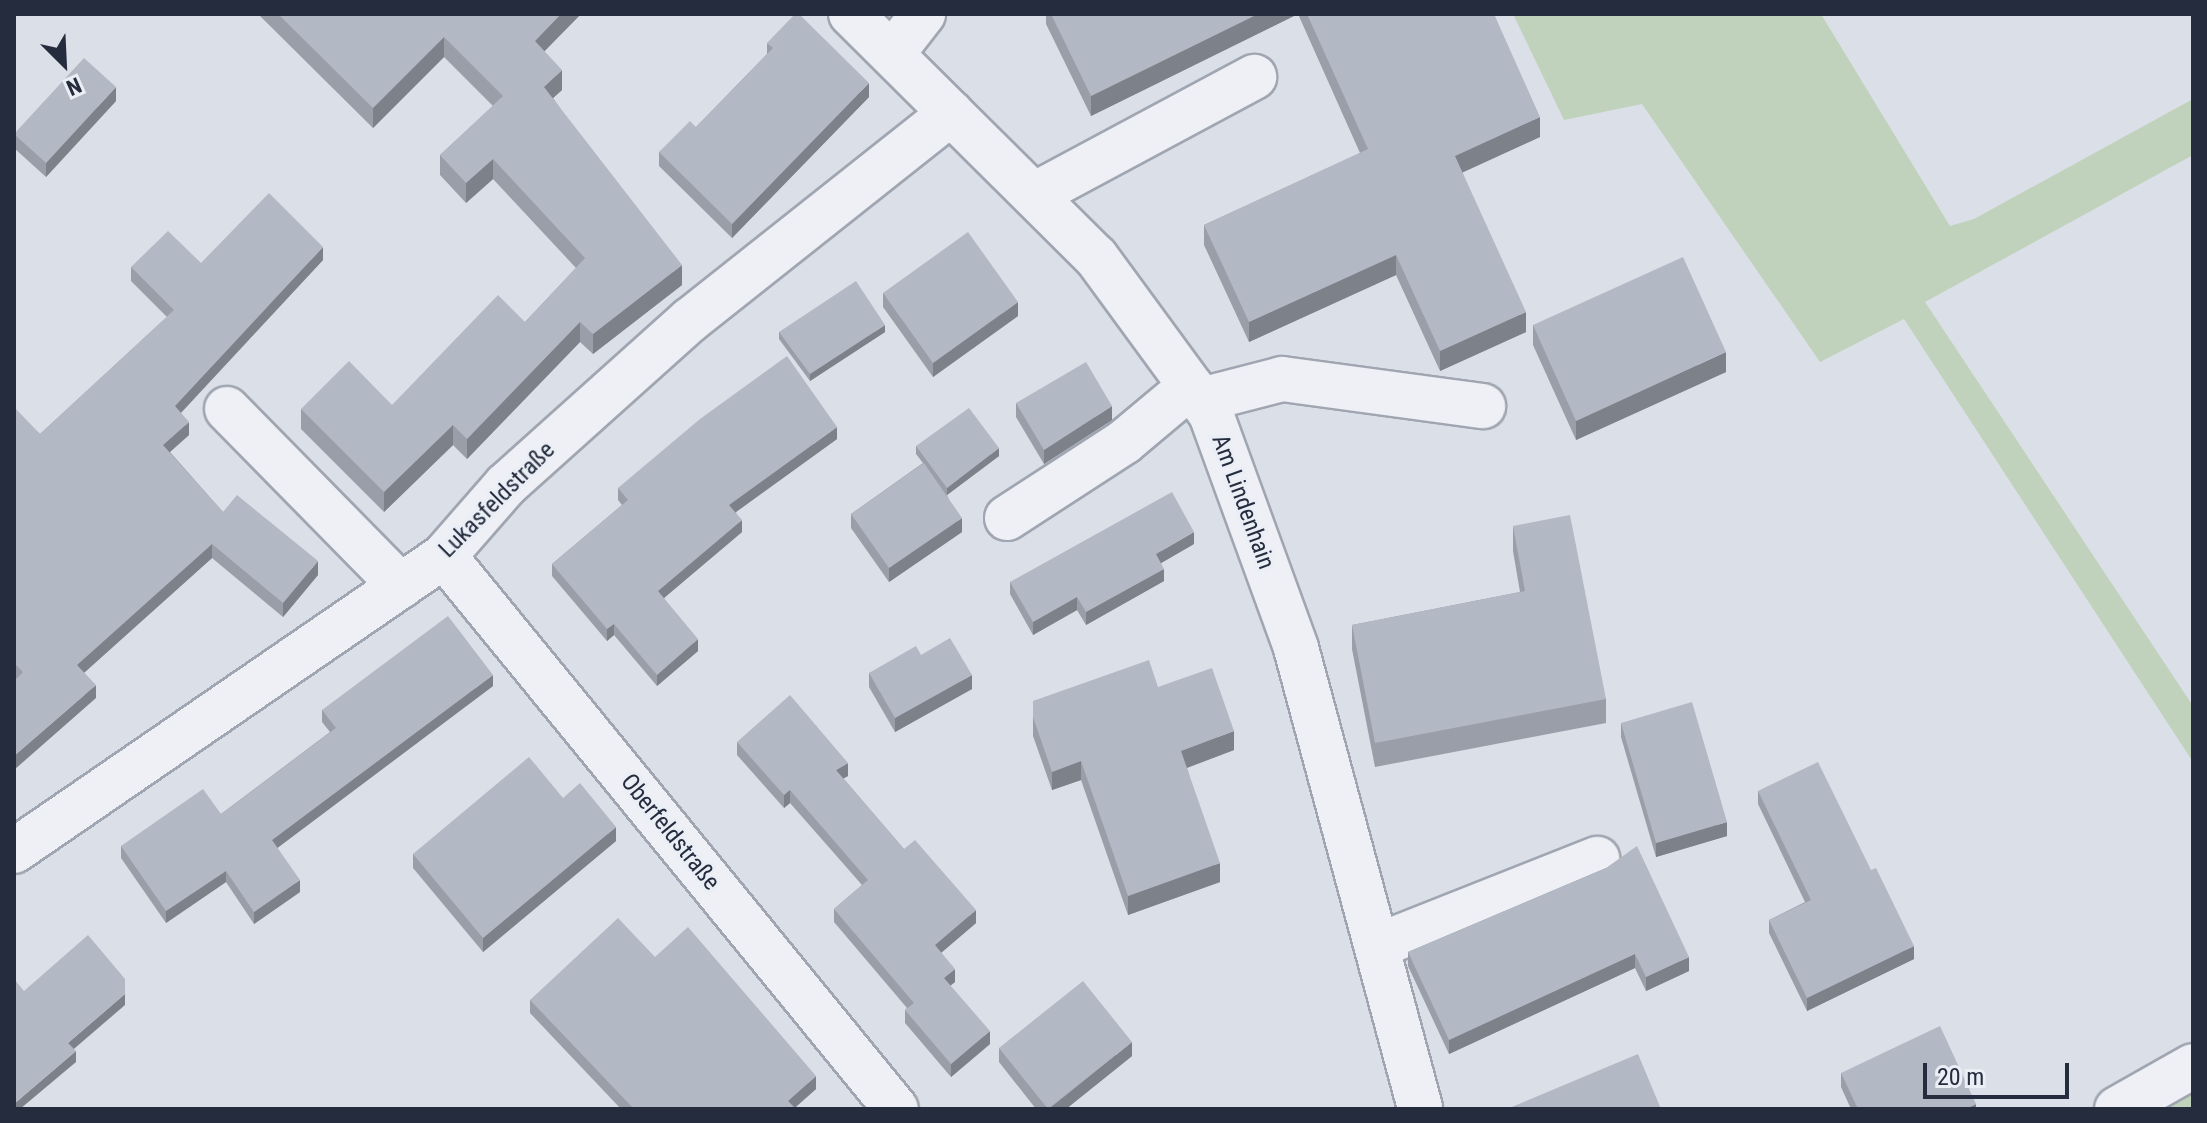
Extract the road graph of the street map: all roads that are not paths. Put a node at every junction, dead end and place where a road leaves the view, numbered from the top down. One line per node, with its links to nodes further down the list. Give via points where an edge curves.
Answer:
1 (851, 14): 3 (street, Am Lindenhain)
2 (923, 14): 3 (street)
3 (892, 54): 5 (street, Am Lindenhain)
4 (1254, 77): 6 (street)
5 (951, 113): 6 (street, Am Lindenhain); 11 (street, Lukasfeldstraße, via 690,320 506,485)
6 (1034, 195): 7 (street, Am Lindenhain, via 1096,257)
7 (1196, 393): 8 (street, via 1282,379); 10 (street); 15 (street, Am Lindenhain, via 1211,414 1296,648)
8 (1483, 406)
9 (227, 409): 12 (street)
10 (1007, 518)
11 (444, 556): 12 (street, Lukasfeldstraße); 17 (street, Oberfeldstraße)
12 (401, 586): 13 (street, Lukasfeldstraße)
13 (14, 851)
14 (1597, 859): 15 (street)
15 (1377, 946): 18 (street, Am Lindenhain)
16 (2193, 1066): 19 (street)
17 (896, 1109)
18 (1420, 1109)
19 (2117, 1109)

